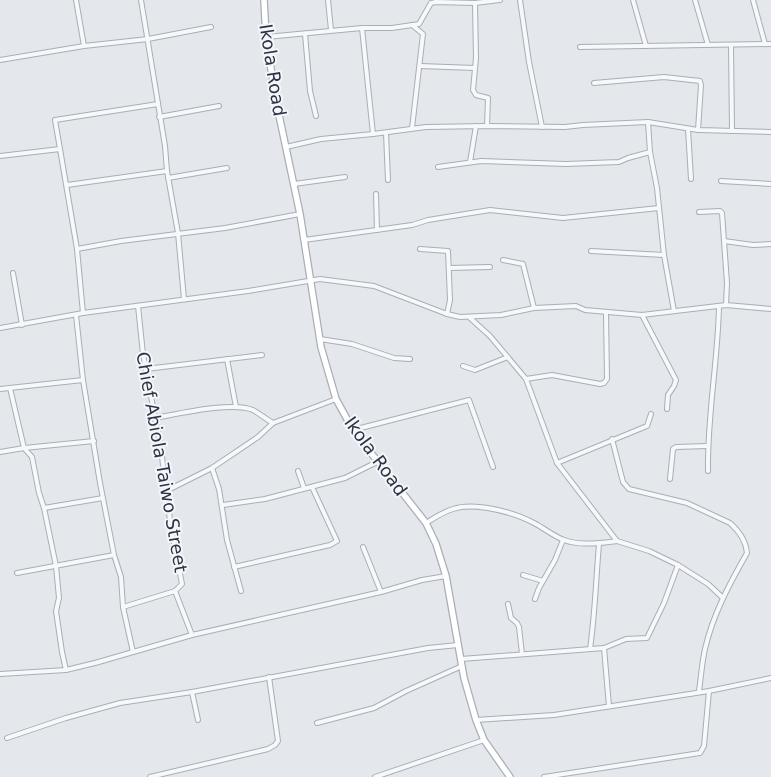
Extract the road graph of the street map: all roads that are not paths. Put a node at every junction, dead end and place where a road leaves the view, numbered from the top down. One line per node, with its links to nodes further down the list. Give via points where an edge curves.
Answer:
1 (76, 0): 22 (street)
2 (141, 0): 17 (street)
3 (264, 0): 16 (street, Ikola Road)
4 (328, 0): 14 (street)
5 (500, 0): 10 (street)
6 (520, 0): 36 (street)
7 (632, 0): 23 (street)
8 (695, 0): 18 (street)
9 (753, 0): 19 (street)
10 (475, 3): 11 (street, via 434,2 421,22); 27 (street)
11 (412, 25): 13 (street); 26 (street, via 423,34)
12 (211, 27): 17 (street)
13 (362, 28): 14 (street); 43 (street)
14 (331, 30): 15 (street)
15 (305, 34): 16 (street); 31 (street, via 310,91)
16 (266, 37): 44 (street, Ikola Road)
17 (148, 39): 22 (street); 29 (street)
18 (708, 44): 21 (street); 23 (street)
19 (765, 44): 20 (street); 21 (street)
20 (771, 44)
21 (731, 45): 40 (street)
22 (84, 46): 25 (street)
23 (646, 46): 24 (street)
24 (580, 48)
25 (0, 60)
26 (420, 66): 27 (street); 37 (street)
27 (474, 68): 35 (street, via 474,93 488,98)
28 (594, 83): 39 (street, via 664,77 700,81)
29 (158, 104): 32 (street); 45 (street, via 55,120)
30 (219, 106): 32 (street)
31 (316, 116)
32 (159, 118): 51 (street)
33 (648, 122): 36 (street); 38 (street); 46 (street)
34 (476, 126): 35 (street); 37 (street); 48 (street)
35 (487, 126): 36 (street)
36 (542, 127)
37 (412, 128): 42 (street)
38 (688, 129): 39 (street); 54 (street)
39 (698, 130): 40 (street)
40 (732, 131): 41 (street)
41 (771, 132)
42 (386, 133): 43 (street); 55 (street)
43 (374, 134): 44 (street, via 321,139)
44 (286, 147): 57 (street, Ikola Road)
45 (60, 149): 47 (street); 59 (street)
46 (650, 152): 48 (street, via 619,162); 61 (street)
47 (0, 156)
48 (470, 162): 49 (street)
49 (438, 167)
50 (227, 168): 53 (street)
51 (167, 171): 53 (street); 59 (street)
52 (345, 177): 57 (street)
53 (168, 178): 65 (street)
54 (691, 179)
55 (388, 180)
56 (720, 181): 58 (street)
57 (294, 184): 63 (street, Ikola Road)
58 (771, 184)
59 (67, 185): 69 (street)
60 (376, 194): 64 (street)
61 (659, 208): 64 (street, via 562,218 490,210); 72 (street)
62 (699, 212): 67 (street, via 722,212)
63 (300, 214): 65 (street); 66 (street, Ikola Road)
64 (377, 230): 66 (street)
65 (178, 233): 69 (street); 78 (street)
66 (304, 240): 77 (street, Ikola Road)
67 (724, 241): 68 (street); 79 (street)
68 (771, 244)
69 (77, 249): 86 (street)
70 (420, 249): 75 (street, via 447,250)
71 (591, 251): 72 (street)
72 (664, 255): 84 (street)
73 (503, 260): 82 (street, via 523,264)
74 (490, 267): 75 (street)
75 (449, 268): 87 (street)
76 (13, 273): 91 (street)
77 (311, 281): 78 (street); 87 (street, via 320,279 374,286); 93 (street, Ikola Road)
78 (184, 298): 80 (street)
79 (726, 305): 81 (street); 83 (street)
80 (138, 306): 86 (street); 99 (street, Chief Abiola Taiwo Street)
81 (718, 306): 84 (street); 113 (street, via 718,338)
82 (534, 308): 85 (street, via 576,306); 90 (street)
83 (771, 309)
84 (674, 311): 89 (street)
85 (606, 312): 89 (street); 100 (street, via 607,380 604,383 552,375)
86 (83, 313): 88 (street)
87 (447, 314): 90 (street)
88 (76, 315): 91 (street); 101 (street)
89 (642, 315): 106 (street, via 676,380 668,395)
90 (469, 317): 95 (street)
91 (22, 325): 92 (street)
92 (0, 328)
93 (320, 339): 97 (street); 104 (street, Ikola Road)
94 (262, 355): 96 (street)
95 (508, 357): 98 (street, via 476,370); 100 (street)
96 (227, 359): 99 (street); 105 (street)
97 (410, 359)
98 (463, 366)
99 (146, 369): 108 (street, Chief Abiola Taiwo Street)
100 (526, 379): 117 (street)
101 (83, 380): 102 (street); 112 (street)
102 (10, 388): 103 (street); 114 (street)
103 (0, 389)
104 (336, 399): 109 (street); 110 (street, Ikola Road)
105 (236, 407): 108 (street); 109 (street, via 252,410)
106 (666, 409)
107 (651, 414): 111 (street, via 648,426)
108 (155, 418): 125 (street, Chief Abiola Taiwo Street)
109 (273, 423): 119 (street)
110 (353, 430): 116 (street, Ikola Road); 118 (street, via 470,400)
111 (612, 440): 117 (street); 145 (street, via 629,489 687,503 730,523 743,539 746,552)
112 (94, 441): 114 (street); 126 (street)
113 (707, 446): 121 (street); 122 (street, via 676,446)
114 (24, 448): 115 (street); 128 (street, via 32,457)
115 (0, 452)
116 (377, 462): 123 (street, via 345,478); 129 (street, Ikola Road)
117 (557, 463): 131 (street)
118 (493, 467)
119 (212, 468): 125 (street); 127 (street)
120 (298, 471): 124 (street)
121 (708, 471)
122 (670, 479)
123 (312, 487): 124 (street); 137 (street, via 337,541)
124 (304, 488): 127 (street, via 265,499)
125 (166, 491): 143 (street, Chief Abiola Taiwo Street, via 182,581)
126 (103, 498): 128 (street); 134 (street)
127 (223, 505): 137 (street)
128 (44, 508): 136 (street)
129 (426, 523): 130 (street, via 465,506 497,510 528,520); 140 (street, Ikola Road)
130 (563, 540): 132 (street); 141 (street)
131 (617, 541): 132 (street); 135 (street)
132 (599, 544): 152 (street)
133 (363, 547): 144 (street)
134 (114, 555): 136 (street); 148 (street, via 121,576)
135 (678, 565): 145 (street); 151 (street, via 648,637)
136 (56, 566): 138 (street); 157 (street, via 59,598 56,611)
137 (234, 567): 142 (street)
138 (17, 573)
139 (523, 575): 141 (street)
140 (446, 576): 144 (street); 150 (street, Ikola Road)
141 (543, 581): 146 (street)
142 (241, 591)
143 (175, 592): 148 (street, Chief Abiola Taiwo Street); 149 (street)
144 (382, 592): 149 (street)
145 (723, 598): 161 (street, via 705,648)
146 (535, 599)
147 (508, 604): 154 (street, via 509,615 519,627)
148 (123, 607): 153 (street)
149 (192, 635): 153 (street)
150 (458, 645): 155 (street, Ikola Road); 159 (street)
151 (604, 648): 152 (street); 164 (street)
152 (590, 649): 154 (street)
153 (133, 652): 157 (street)
154 (522, 654): 155 (street)
155 (461, 659): 156 (street, Ikola Road)
156 (462, 666): 166 (street, Ikola Road); 167 (street, via 374,708)
157 (66, 670): 158 (street)
158 (0, 674)
159 (269, 677): 163 (street); 170 (street, via 278,741 275,745)
160 (771, 678): 162 (street)
161 (699, 691): 162 (street); 164 (street)
162 (709, 691): 173 (street, via 704,746 700,754)
163 (192, 692): 165 (street); 168 (street, via 120,703)
164 (610, 706): 166 (street, via 554,715)
165 (198, 720)
166 (476, 720): 169 (street, Ikola Road)
167 (317, 722)
168 (7, 738)
169 (484, 740): 171 (street); 172 (street, Ikola Road)
170 (150, 777)
171 (375, 777)
172 (510, 777)
173 (544, 777)

